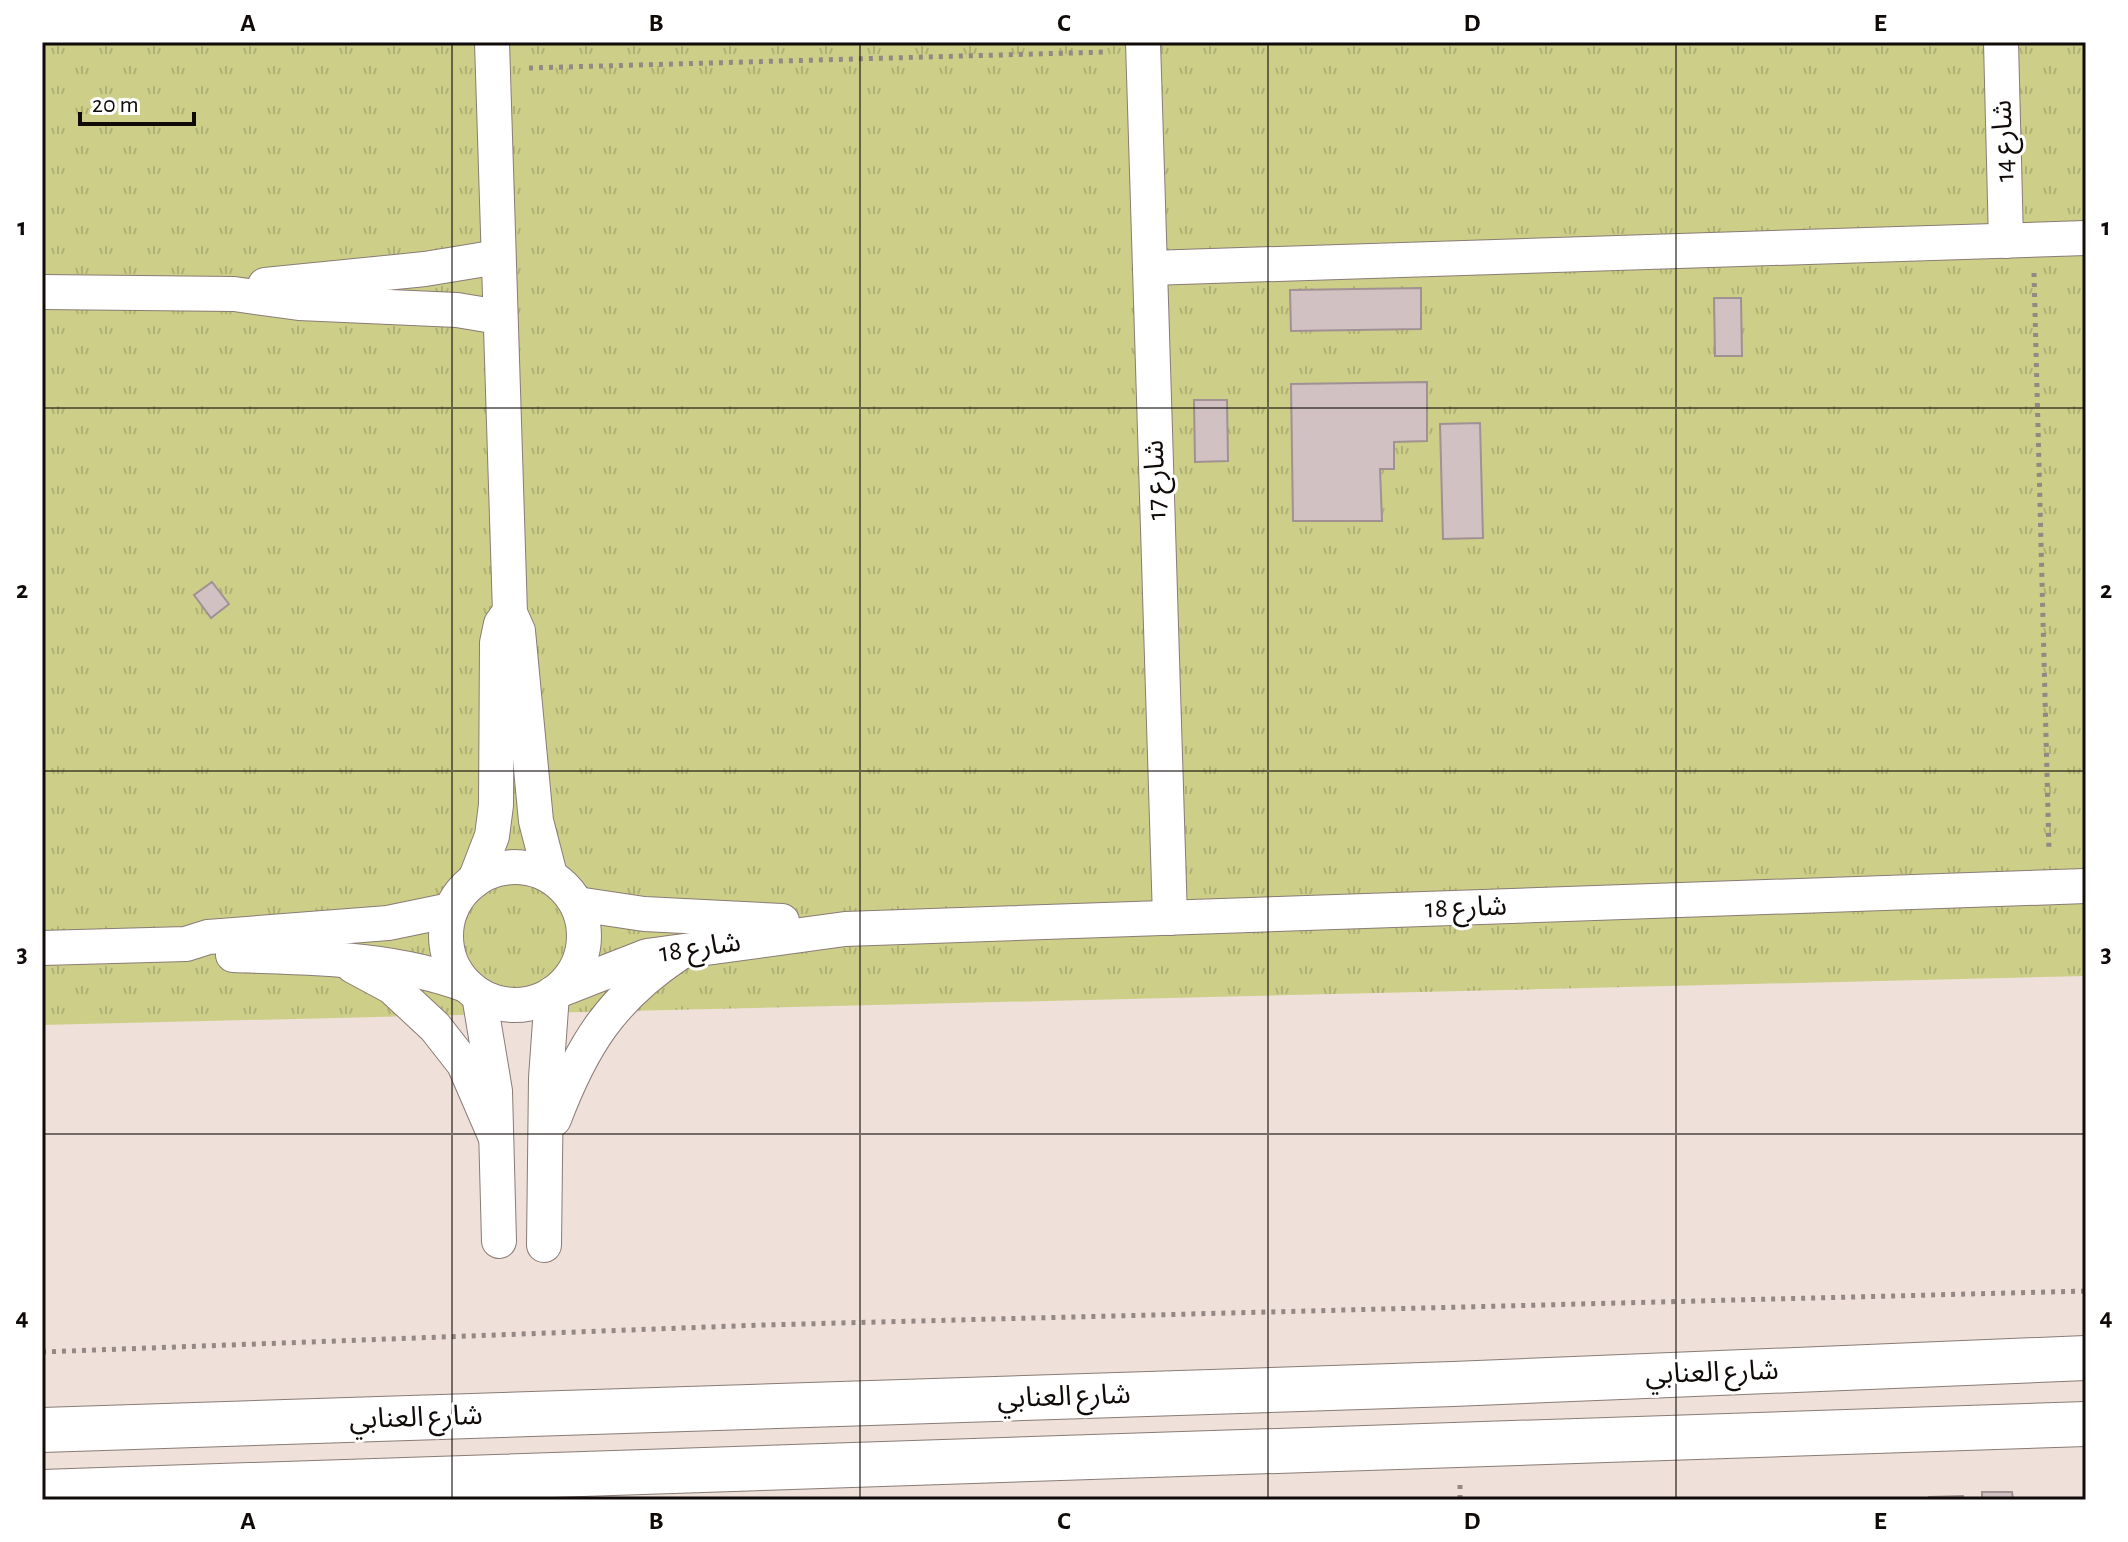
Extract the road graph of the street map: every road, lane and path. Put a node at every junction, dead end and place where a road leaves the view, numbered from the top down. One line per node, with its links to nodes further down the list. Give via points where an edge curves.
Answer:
1 (2001, 42): 5 (street, شارع 14)
2 (1143, 46): 3 (path); 7 (street, شارع 17)
3 (492, 56): 6 (street)
4 (2086, 238): 5 (street)
5 (2020, 240): 7 (street); 15 (path)
6 (498, 257): 9 (street, via 275,283); 10 (street)
7 (1150, 268): 18 (street, شارع 17)
8 (42, 292): 9 (street)
9 (234, 294): 10 (street)
10 (499, 317): 11 (street)
11 (510, 613): 12 (street, via 518,631 536,821); 13 (street, via 497,643 492,836)
12 (550, 875): 13 (street, via 512,866); 16 (street)
13 (475, 880): 17 (street)
14 (2086, 886): 15 (street, شارع 18)
15 (2050, 888): 18 (street, شارع 18)
16 (577, 904): 19 (street, شارع 18); 25 (street, via 584,926 583,950 575,972)
17 (451, 910): 20 (street, شارع 18, via 388,923 217,936); 24 (street, via 448,950)
18 (1170, 918): 19 (street, شارع 18)
19 (845, 929): 22 (street, شارع 18)
20 (186, 944): 21 (street, شارع 18); 23 (street, شارع 18, via 218,954)
21 (42, 948)
22 (688, 948): 25 (street, شارع 18, via 621,963); 27 (street, via 628,993 590,1038 574,1065)
23 (338, 959): 24 (street, شارع 18, via 414,968); 26 (street, via 392,987 435,1027 464,1064)
24 (473, 990): 25 (street, شارع 18, via 512,1005); 26 (street, via 492,1051)
25 (556, 992): 27 (street)
26 (496, 1138): 28 (street)
27 (544, 1146): 29 (street)
28 (499, 1241)
29 (544, 1245)
30 (2086, 1291): 31 (path, via 794,1324)
31 (42, 1352)
32 (2086, 1358): 34 (street, شارع العنابي, via 1437,1385)
33 (2086, 1424): 35 (street)
34 (42, 1430)
35 (586, 1487): 36 (street)
36 (452, 1489): 37 (street)
37 (42, 1492)

